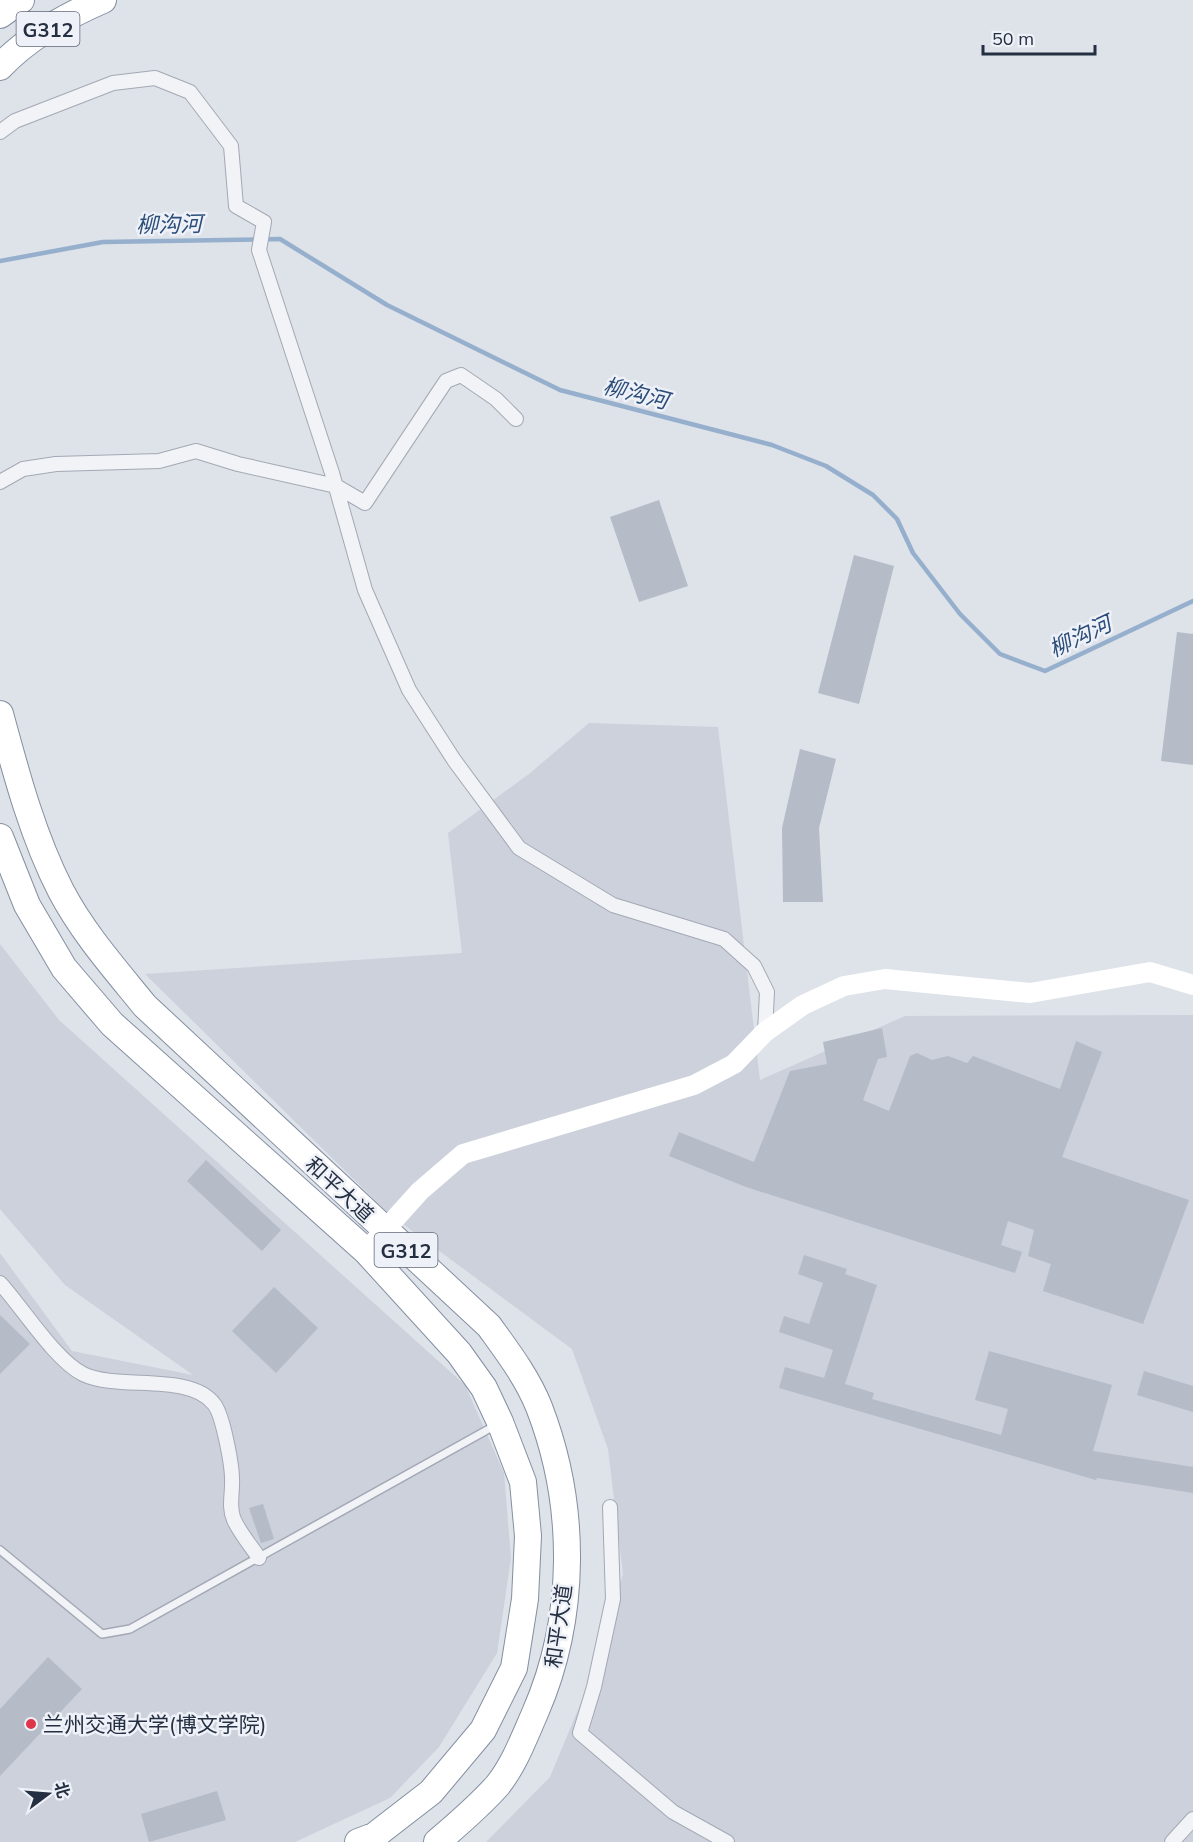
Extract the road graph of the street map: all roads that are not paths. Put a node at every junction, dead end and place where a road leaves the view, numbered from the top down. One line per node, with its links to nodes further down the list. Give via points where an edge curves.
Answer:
1 (21, 0): 3 (highway, G312)
2 (103, 0): 4 (highway, G312, via 67,16 11,54)
3 (0, 15)
4 (0, 67)
5 (0, 132): 8 (street, via 15,121 113,83 155,78 190,92 231,146 236,206 264,222 259,249)
6 (516, 419): 8 (street, via 496,399 461,375 446,381 365,503)
7 (0, 482): 8 (street, via 23,469 56,464 159,461 196,451)
8 (336, 486): 12 (street, via 365,590 408,690 519,848 613,905 724,939 754,966 767,992)
9 (0, 714): 13 (highway, 和平大道 / G312, via 39,840 62,892 99,950 145,1006)
10 (0, 837): 14 (highway, 和平大道 / G312, via 27,905 64,968 112,1024)
11 (1193, 985): 12 (street, via 1150,972 1030,993 885,979 844,986 803,1005)
12 (765, 1032): 13 (street, via 734,1064 694,1085 463,1154 420,1191)
13 (384, 1230): 14 (street); 22 (highway, 和平大道 / G312, via 489,1326 518,1366 539,1406 561,1477 568,1536 564,1605 551,1678 518,1753 497,1785)
14 (366, 1251): 16 (highway, 和平大道 / G312, via 459,1353 484,1388)
15 (0, 1282): 19 (street, via 64,1359 84,1374 186,1387 205,1394 216,1406 224,1434 234,1520)
16 (500, 1422): 19 (lane); 21 (highway, 和平大道 / G312, via 523,1482 528,1536 525,1599 514,1668 483,1730 431,1792 374,1836)
17 (610, 1507): 23 (street, via 613,1599 580,1733 673,1812)
18 (0, 1550): 19 (lane, via 102,1634 130,1629)
19 (259, 1558)
20 (1193, 1819): 24 (street)
21 (358, 1842)
22 (437, 1842)
23 (726, 1842)
24 (1172, 1842)

